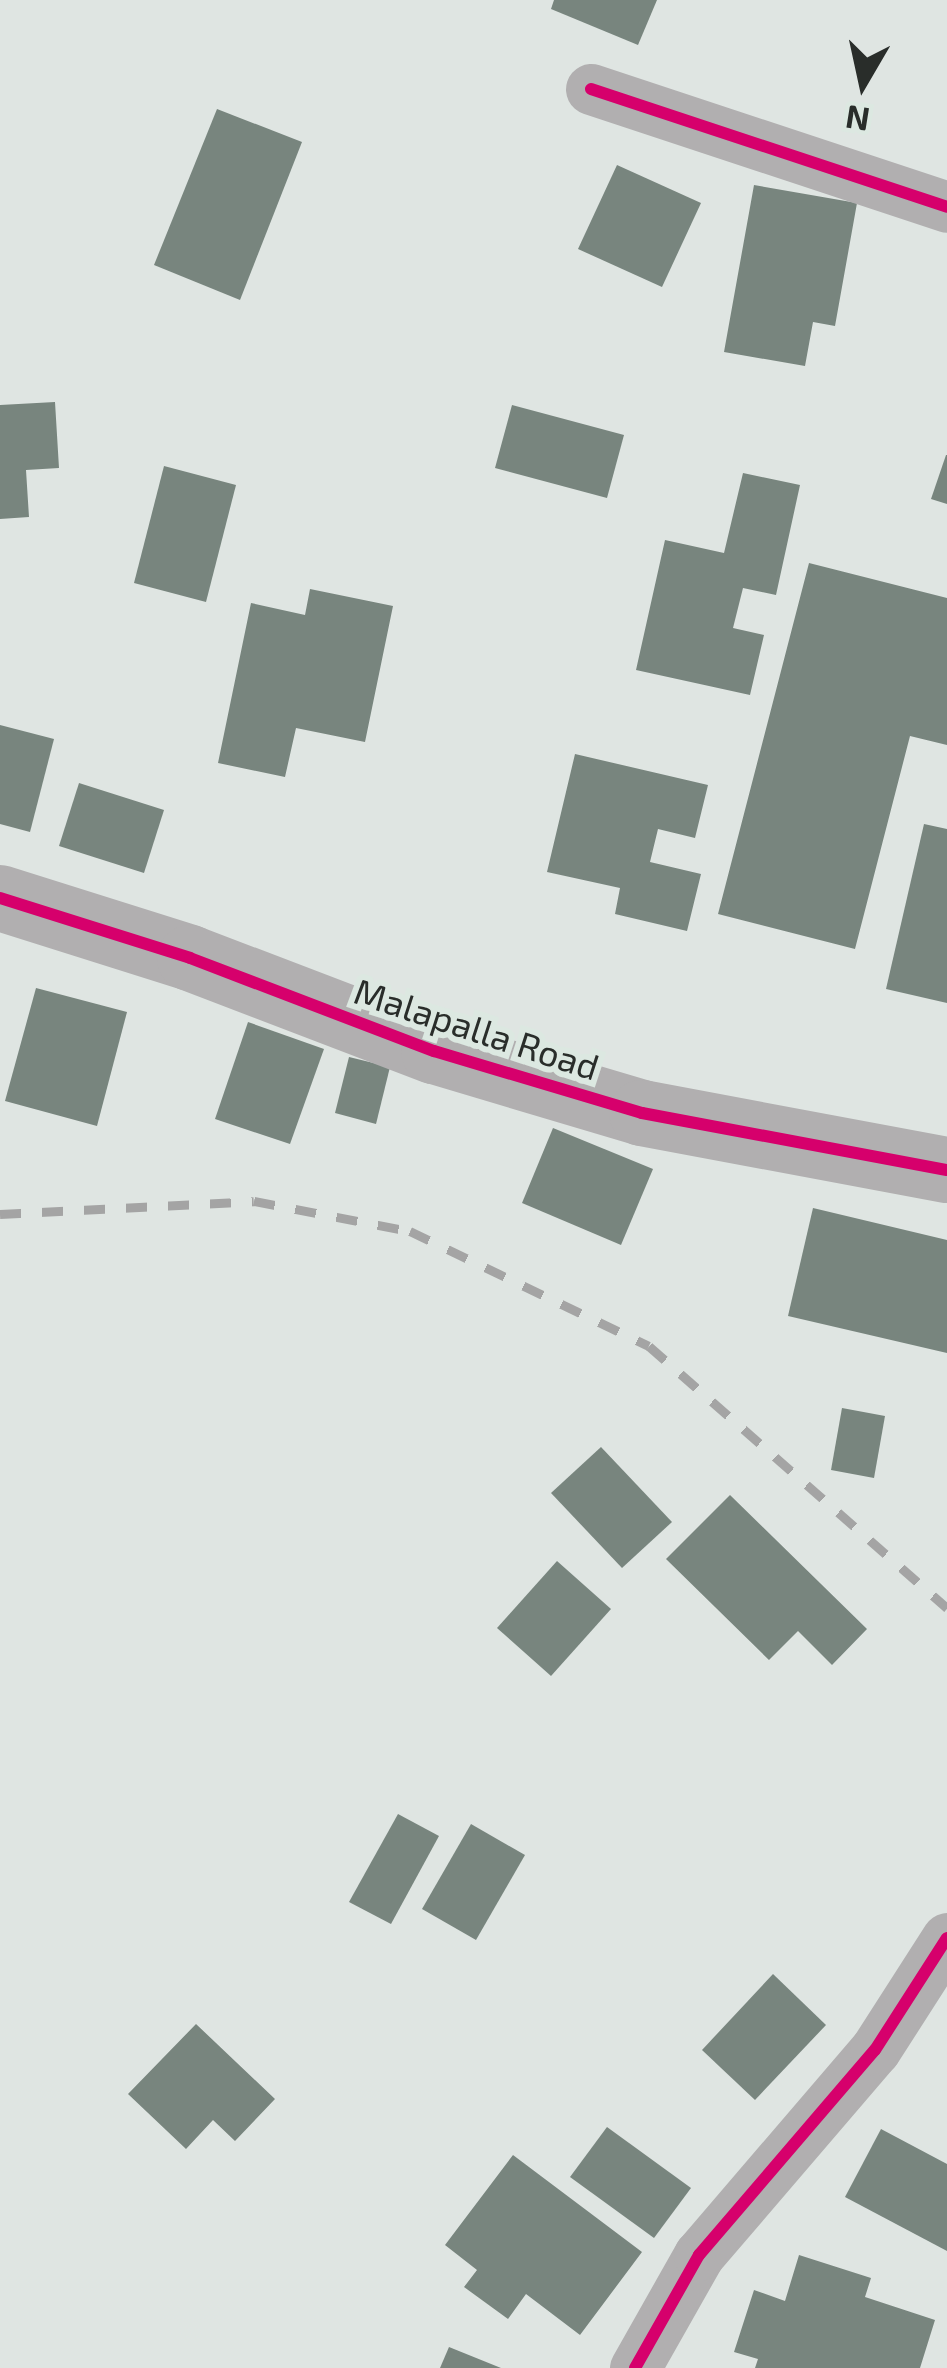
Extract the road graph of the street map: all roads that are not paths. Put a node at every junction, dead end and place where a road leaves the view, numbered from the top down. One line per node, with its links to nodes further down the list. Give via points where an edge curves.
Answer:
1 (591, 89): 2 (street)
2 (947, 207)
3 (0, 898): 4 (street, Malapalla Road, via 190,958 434,1051 642,1114)
4 (947, 1170)
5 (947, 1938): 6 (street, via 875,2050 699,2255)
6 (640, 2366)

